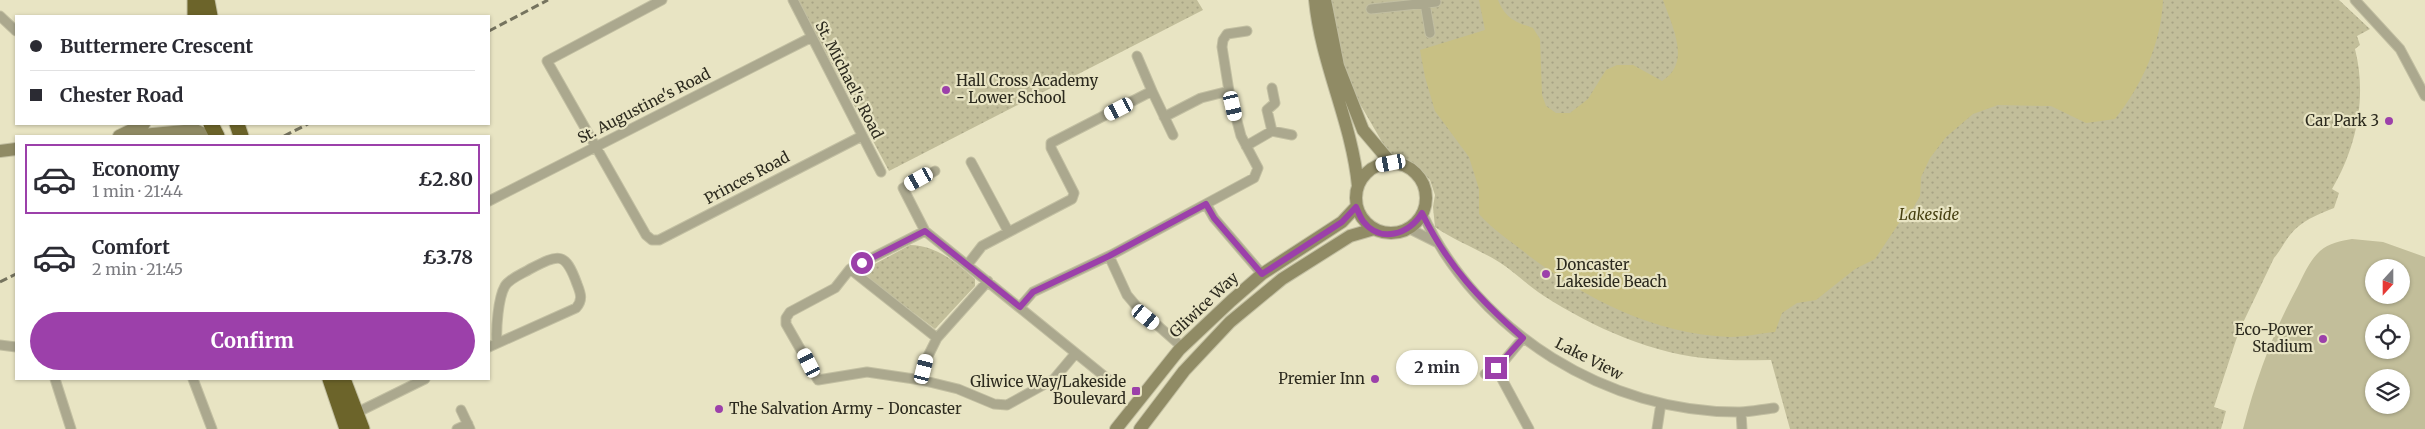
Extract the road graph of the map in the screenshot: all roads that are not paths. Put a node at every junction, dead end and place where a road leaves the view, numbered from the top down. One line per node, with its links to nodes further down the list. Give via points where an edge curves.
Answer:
1 (194, 0): 12 (highway)
2 (207, 0): 13 (highway)
3 (662, 0): 34 (street, via 547,61)
4 (793, 0): 18 (street, St. Michael's Road)
5 (1315, 0): 41 (street, via 1332,81 1349,134)
6 (1325, 0): 38 (street, via 1338,66 1363,130)
7 (2355, 0): 23 (street, via 2400,49)
8 (1436, 2): 10 (street)
9 (1398, 3): 10 (street); 11 (street)
10 (1425, 3): 17 (street)
11 (1371, 9)
12 (195, 15)
13 (210, 15)
14 (0, 16): 15 (street)
15 (15, 30)
16 (1247, 30): 22 (street, via 1227,34 1223,40)
17 (1430, 33)
18 (812, 37): 32 (street, St. Michael's Road); 34 (street, St. Augustine's Road)
19 (1136, 56): 21 (street)
20 (1272, 88): 26 (street, via 1275,103 1267,110)
21 (1152, 91): 24 (street); 49 (street, via 1051,143 1074,193 1072,198)
22 (1230, 91): 24 (street, via 1201,98); 33 (street)
23 (2425, 96)
24 (1164, 117): 30 (street)
25 (142, 125): 27 (street)
26 (1272, 131): 31 (street); 33 (street)
27 (121, 135)
28 (142, 135): 29 (street, via 195,130)
29 (206, 135)
30 (1173, 135)
31 (1292, 135)
32 (862, 136): 34 (street, Princes Road, via 659,240 652,240 646,235); 40 (street, St. Michael's Road)
33 (1246, 146): 43 (street, via 1258,168 1254,178)
34 (594, 147): 42 (street, St. Augustine's Road)
35 (15, 149): 36 (street)
36 (0, 151)
37 (971, 162): 49 (street)
38 (1391, 163): 41 (street, via 1377,165 1367,172); 45 (street, via 1403,165 1423,184 1426,198)
39 (935, 171): 48 (street, via 903,188)
40 (881, 172)
41 (1358, 186): 44 (street)
42 (490, 200)
43 (1206, 204): 51 (street); 54 (street)
44 (1356, 207): 46 (street, via 1364,222); 54 (street, Gliwice Way, via 1342,222)
45 (1422, 213): 47 (street); 50 (street, Lake View)
46 (1374, 229): 47 (street, via 1391,233); 85 (street, Gliwice Way, via 1350,236 1282,279 1230,322 1184,371)
47 (1410, 229): 50 (street, Lake View)
48 (925, 231): 52 (street); 53 (street)
49 (1008, 231): 52 (street, via 982,246)
50 (1436, 242): 58 (street, Lake View, via 1465,281)
51 (1109, 256): 56 (street, via 1033,292); 62 (street, via 1127,295)
52 (968, 264): 55 (street)
53 (850, 269): 57 (street); 71 (street, via 835,288 790,312 786,318 786,324 818,380 867,372)
54 (1262, 274): 62 (street, Gliwice Way)
55 (988, 281): 56 (street); 57 (street)
56 (1020, 307): 63 (street)
57 (937, 338): 71 (street)
58 (1523, 338): 64 (street); 73 (street, Lake View, via 1590,379)
59 (0, 345): 61 (street)
60 (493, 345): 60 (street, via 576,308 582,296 570,265 563,259 552,257 504,287)
61 (15, 347)
62 (1182, 347): 84 (street, Gliwice Way)
63 (1075, 354): 71 (street, via 1054,379 1007,405 994,404 958,389); 72 (street)
64 (1496, 368): 65 (street); 86 (street)
65 (1485, 374)
66 (55, 380): 79 (street)
67 (193, 380): 80 (street)
68 (330, 380): 81 (highway)
69 (343, 380): 77 (highway)
70 (423, 380): 77 (street)
71 (921, 380)
72 (1110, 380)
73 (1661, 402): 76 (street, Lake View); 87 (street)
74 (1774, 408): 76 (street, Lake View)
75 (461, 410): 78 (street)
76 (1741, 412): 88 (street)
77 (356, 413): 82 (highway)
78 (469, 426): 83 (street)
79 (71, 429)
80 (212, 429)
81 (347, 429)
82 (362, 429)
83 (457, 429)
84 (1116, 429)
85 (1140, 429)
86 (1529, 429)
87 (1657, 429)
88 (1742, 429)

